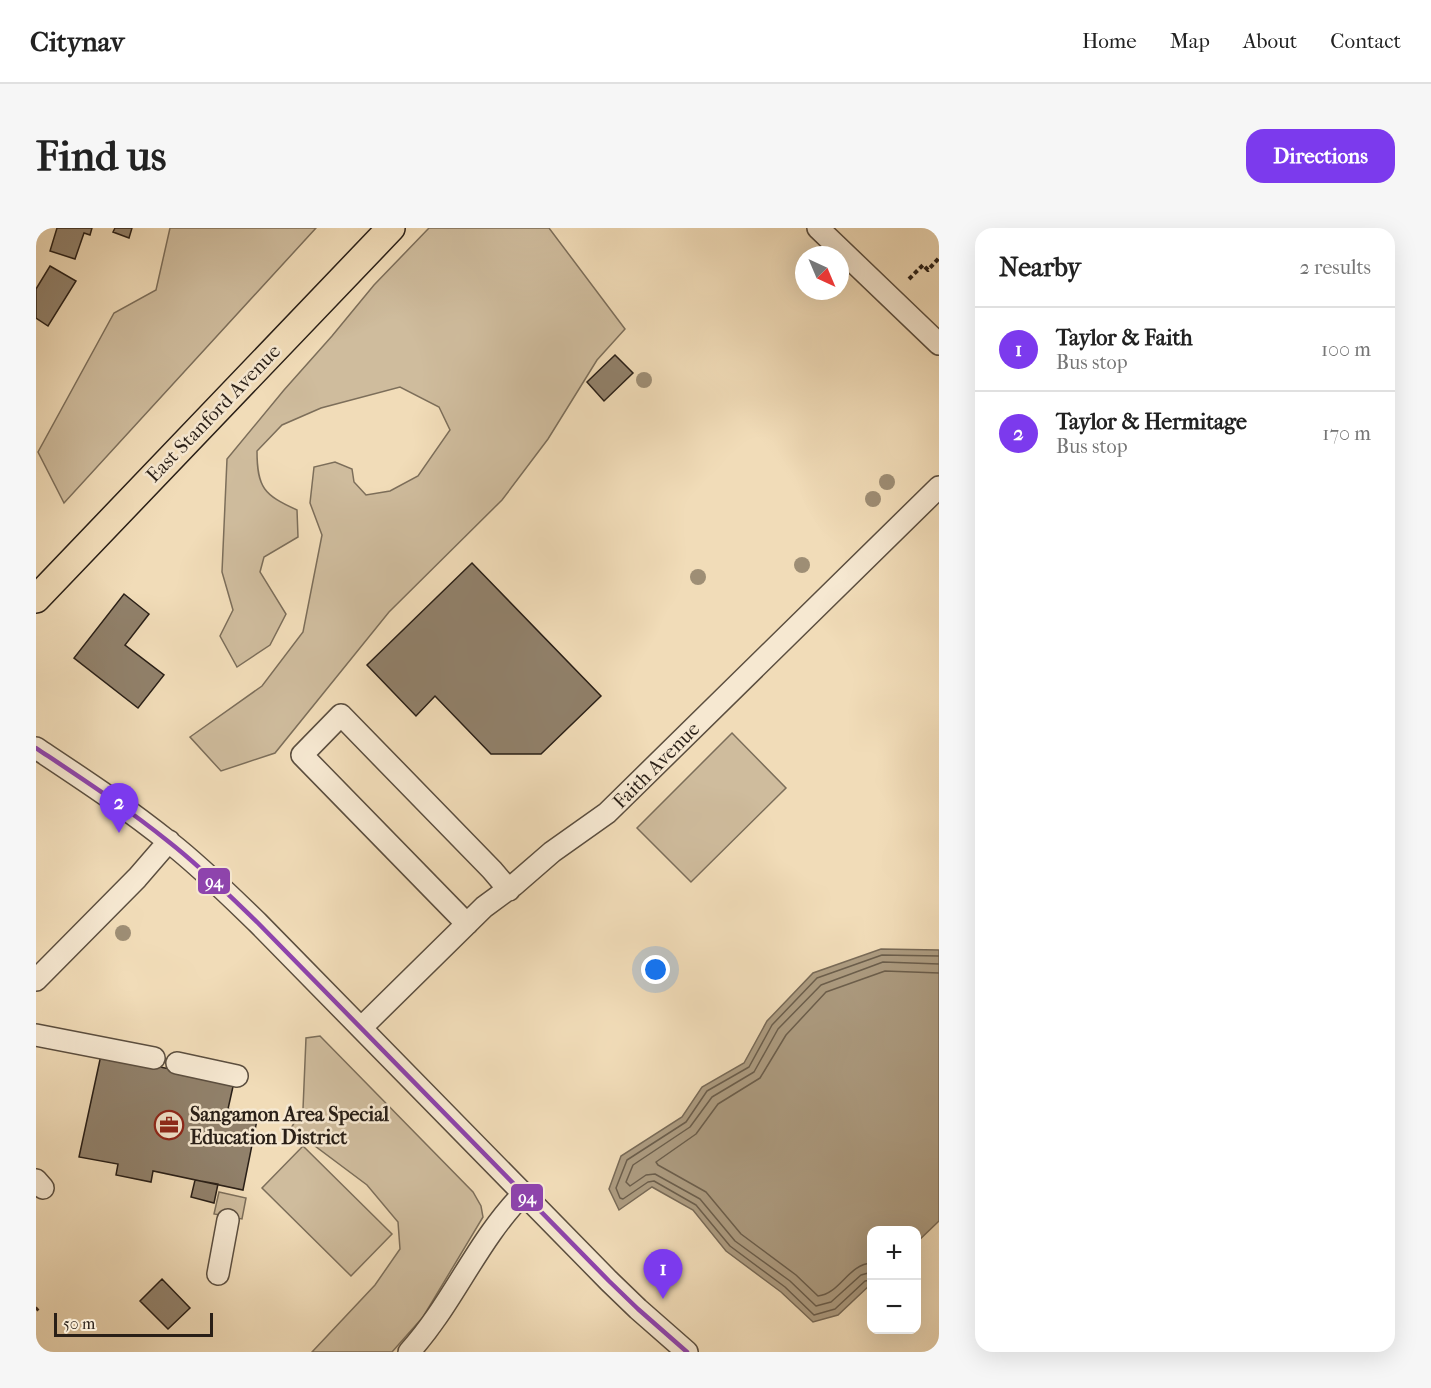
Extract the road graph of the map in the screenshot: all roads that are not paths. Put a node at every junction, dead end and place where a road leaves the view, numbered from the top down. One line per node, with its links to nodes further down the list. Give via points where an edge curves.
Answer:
1 (391, 228): 5 (main road, East Stanford Avenue)
2 (818, 228): 3 (street)
3 (939, 345)
4 (939, 487): 8 (street, Faith Avenue, via 608,813 552,852)
5 (36, 599)
6 (36, 748): 7 (street)
7 (169, 841): 10 (street); 11 (street, via 258,923)
8 (509, 890): 9 (street, Faith Avenue); 9 (street, via 342,715 302,755)
9 (467, 924): 11 (street, Faith Avenue)
10 (36, 980)
11 (361, 1029): 16 (street)
12 (36, 1035): 13 (street)
13 (154, 1058)
14 (177, 1063): 15 (street)
15 (237, 1076)
16 (524, 1194): 19 (street, via 503,1214); 20 (street, via 638,1309)
17 (228, 1220): 18 (street)
18 (218, 1274)
19 (409, 1352)
20 (687, 1352)

